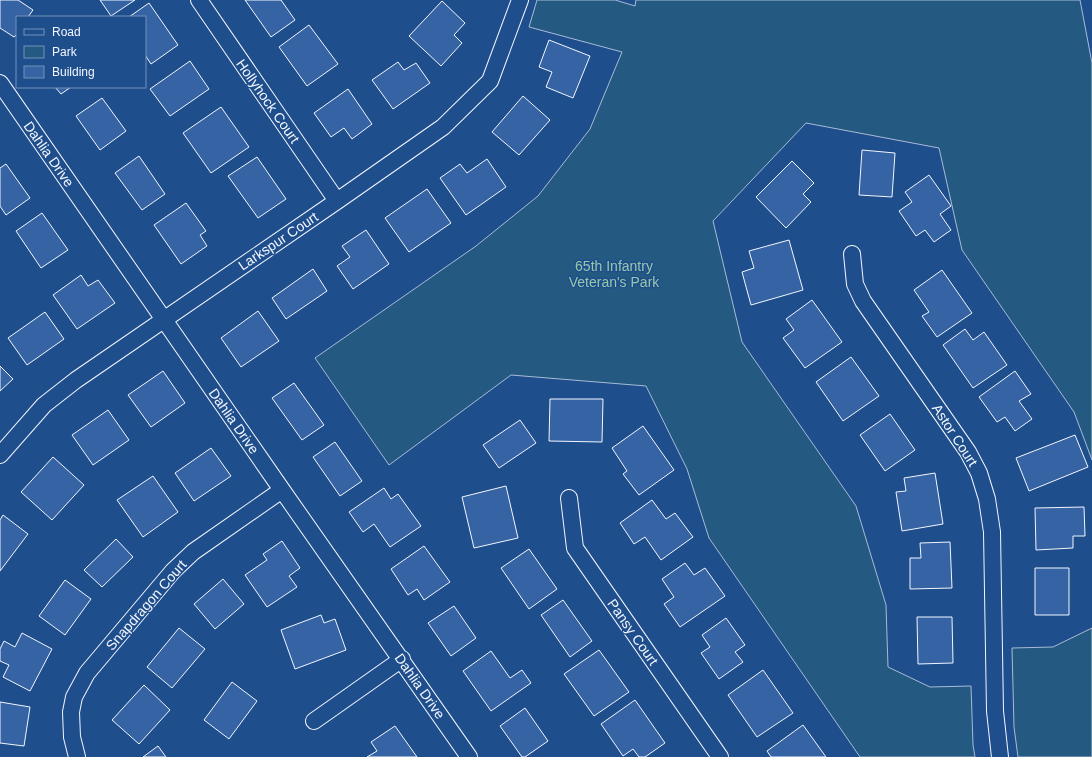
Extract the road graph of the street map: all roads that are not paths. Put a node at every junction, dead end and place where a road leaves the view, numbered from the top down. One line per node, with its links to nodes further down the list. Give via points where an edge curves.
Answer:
1 (199, 0): 4 (street, Hollyhock Court)
2 (520, 0): 4 (street, Larkspur Court, via 490,81 443,127)
3 (0, 83): 6 (street, Dahlia Drive)
4 (337, 201): 6 (street, Larkspur Court)
5 (852, 254): 15 (street, Astor Court, via 855,284 863,301 968,452 979,472 987,499 992,532 996,711)
6 (164, 320): 7 (street, Larkspur Court, via 44,405); 8 (street, Dahlia Drive)
7 (0, 455)
8 (282, 490): 10 (street, Dahlia Drive); 12 (street, Snapdragon Court, via 193,552 173,571 87,673 74,696 71,712 72,737)
9 (569, 498): 14 (street, Pansy Court, via 575,548)
10 (402, 659): 11 (street); 13 (street, Dahlia Drive)
11 (314, 721)
12 (77, 757)
13 (469, 757)
14 (720, 757)
15 (1000, 757)

